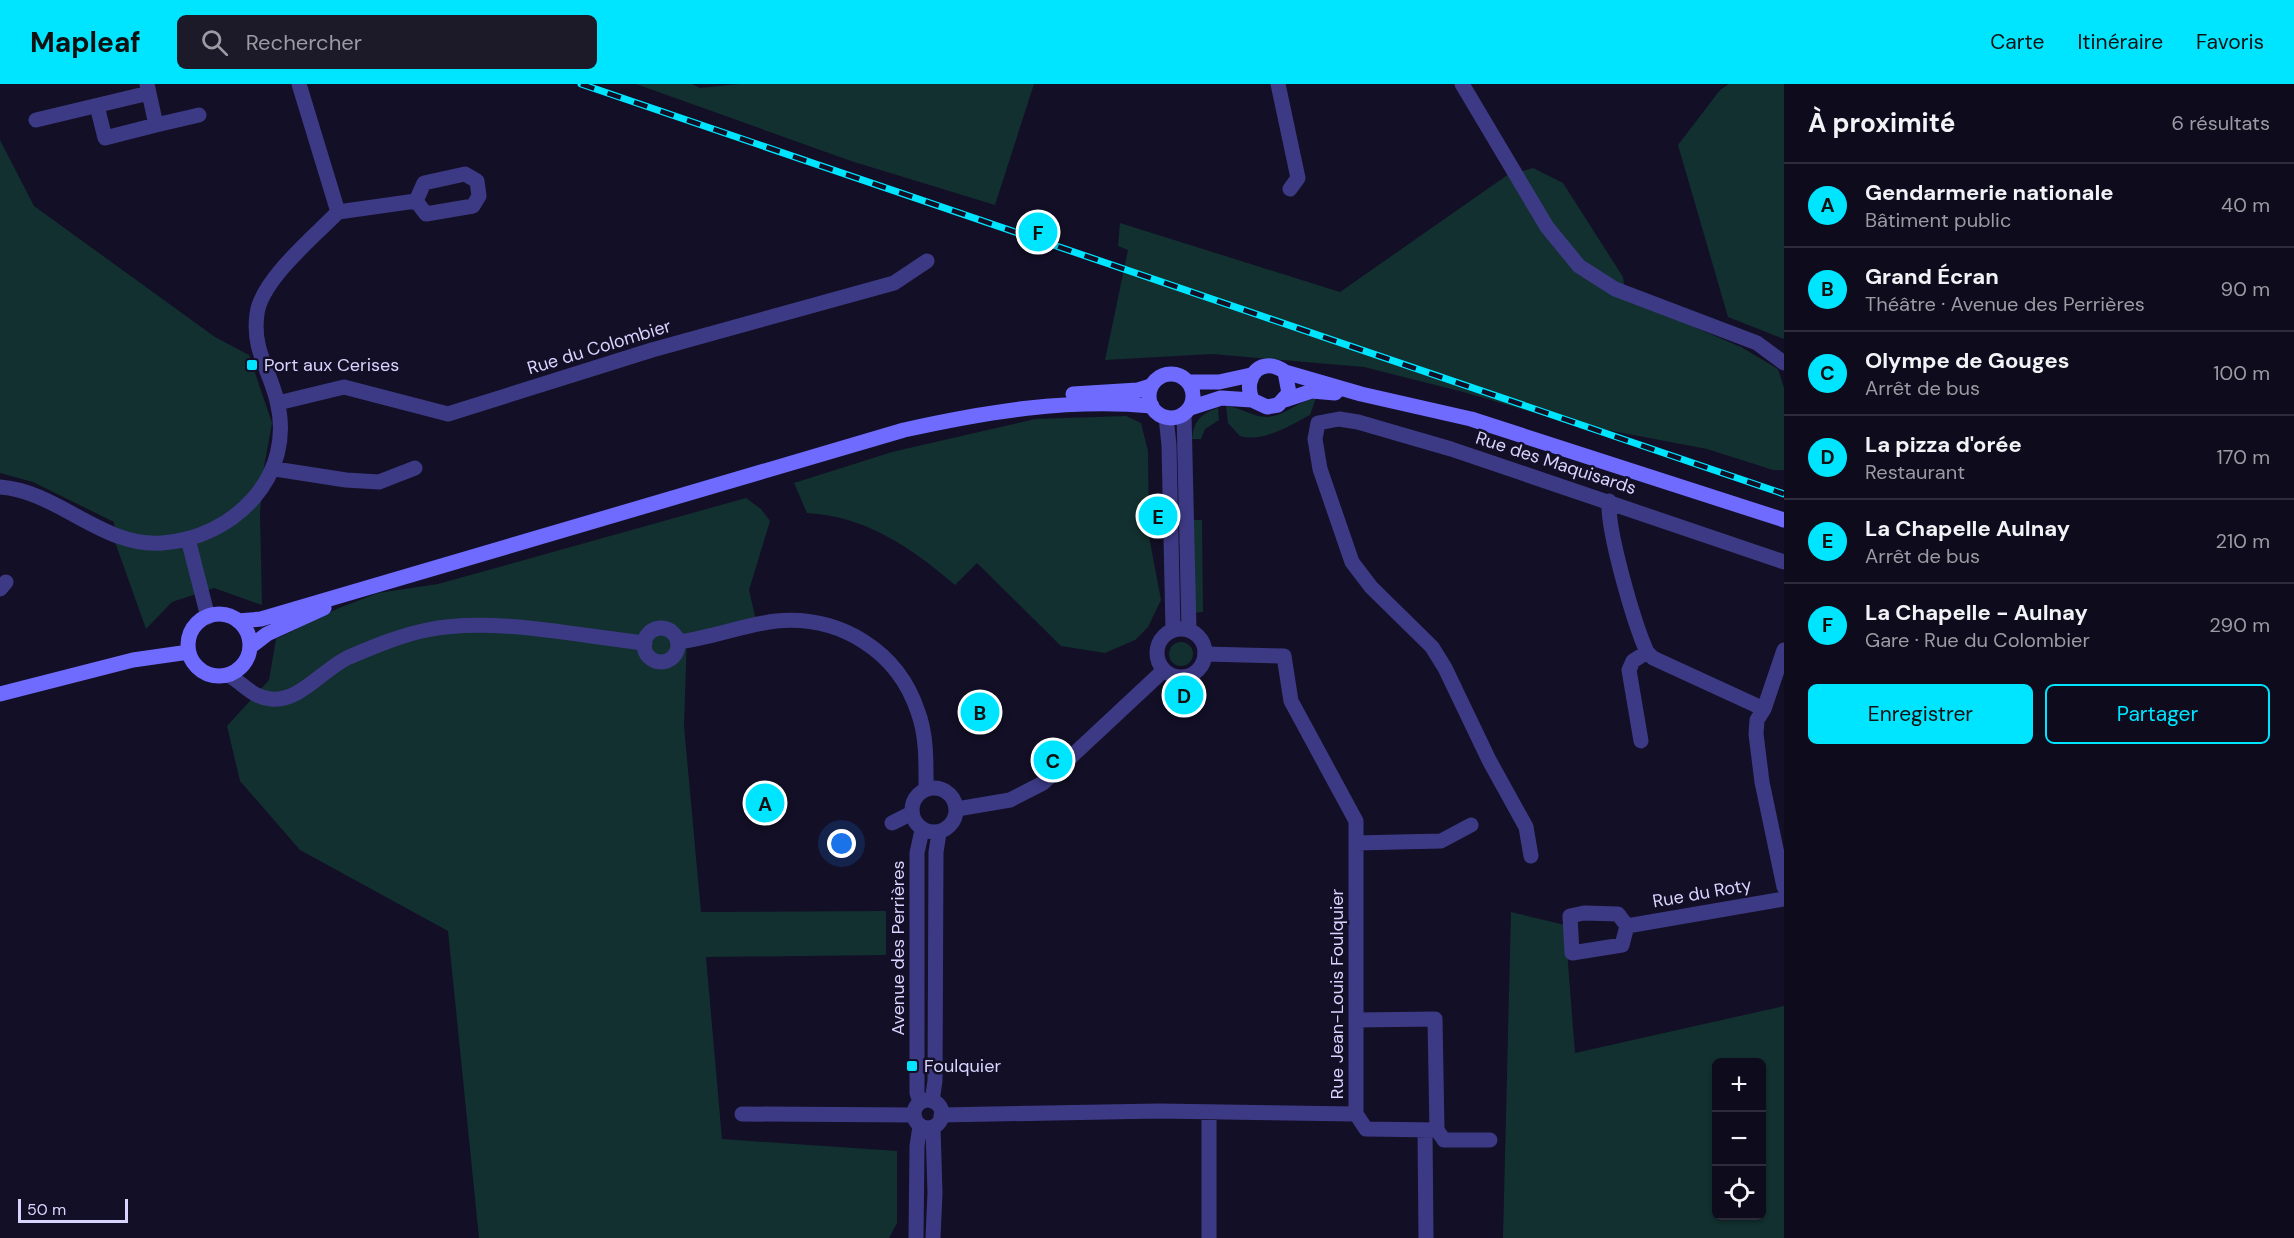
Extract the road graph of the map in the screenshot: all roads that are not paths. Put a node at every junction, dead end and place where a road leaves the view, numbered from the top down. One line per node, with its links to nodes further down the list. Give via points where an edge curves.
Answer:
1 (299, 84): 11 (street)
2 (1278, 84): 9 (street, via 1298,178)
3 (1462, 84): 13 (street, via 1547,227 1579,266 1615,289 1757,343)
4 (148, 88): 5 (street); 8 (street)
5 (97, 106): 7 (street); 8 (street, via 105,138)
6 (199, 114): 8 (street)
7 (36, 120)
8 (156, 125)
9 (1290, 189)
10 (416, 201): 11 (street)
11 (338, 212): 21 (street, via 268,286 257,312 257,349)
12 (927, 261): 21 (street, Rue du Colombier, via 894,283 652,350 448,414 344,387)
13 (1784, 363)
14 (1285, 372): 15 (main road, via 1268,364); 18 (main road); 20 (main road, via 1290,386)
15 (1251, 375): 16 (main road, via 1219,382); 19 (main road, via 1248,383)
16 (1189, 382): 17 (main road, via 1170,374); 23 (main road, via 1192,399)
17 (1151, 386): 22 (main road); 25 (main road, via 999,401 967,407)
18 (1361, 394): 20 (main road, via 1312,391); 30 (main road, via 1471,419)
19 (1252, 400): 20 (main road, via 1267,407); 23 (main road, via 1221,398)
20 (1285, 400)
21 (278, 403): 27 (street)
22 (1152, 406): 24 (main road); 25 (main road, via 1116,402 1036,406)
23 (1187, 411): 24 (main road); 37 (street)
24 (1166, 417): 36 (street)
25 (904, 430): 33 (main road)
26 (415, 468): 27 (street, via 380,482)
27 (275, 469): 31 (street, via 246,509 214,530)
28 (0, 487): 31 (street, via 47,501 133,541 161,543)
29 (1609, 501): 32 (street, Rue des Maquisards); 43 (street, via 1615,546); 58 (street, Rue des Maquisards, via 1358,422 1325,420 1315,429 1320,470 1352,562 1371,587 1432,647 1445,668 1526,827)
30 (1784, 520)
31 (188, 539): 34 (street)
32 (1784, 562)
33 (375, 584): 35 (main road, via 261,618); 40 (main road, via 267,634)
34 (208, 616): 35 (main road, via 228,616); 42 (main road, via 194,627)
35 (238, 621): 40 (main road)
36 (1173, 630): 37 (street); 45 (street, via 1157,647)
37 (1189, 630): 44 (street, via 1201,640)
38 (678, 642): 39 (street, via 673,633 663,628 653,630); 39 (street, via 673,656 664,661 650,657); 50 (street, via 796,620 833,626 856,636 895,668 912,697 924,737)
39 (645, 643): 46 (street, via 464,624 423,630 349,657 293,696 262,698)
40 (249, 647): 46 (main road, via 243,664)
41 (1784, 650): 48 (street)
42 (189, 652): 46 (main road, via 200,669 218,676); 47 (main road, via 133,660)
43 (1647, 652): 48 (street); 49 (street, via 1633,661 1629,670)
44 (1205, 654): 45 (street, via 1199,669 1186,677); 57 (street, Rue Jean-Louis Foulquier, via 1284,656 1291,701 1356,821)
45 (1164, 670): 51 (street, via 1043,783 1010,800)
46 (228, 675)
47 (0, 694)
48 (1764, 709): 59 (street, via 1757,720 1756,734)
49 (1641, 741)
50 (926, 789): 51 (street, via 946,791); 52 (street, via 913,803)
51 (957, 808): 56 (street, via 956,819)
52 (912, 813): 53 (street); 55 (street)
53 (892, 823)
54 (1471, 825): 57 (street, via 1441,841)
55 (922, 830): 56 (street); 65 (street, Avenue des Perrières, via 917,853 917,1093)
56 (939, 833): 65 (street, Avenue des Perrières, via 935,1081)
57 (1356, 843): 62 (street, Rue Jean-Louis Foulquier)
58 (1531, 856)
59 (1784, 887)
60 (1784, 899): 61 (street, Rue du Roty)
61 (1627, 926)
62 (1356, 1020): 66 (street, Rue Jean-Louis Foulquier); 67 (street, via 1435,1019)
63 (1209, 1113): 65 (street, Rue Jean-Louis Foulquier); 66 (street, Rue Jean-Louis Foulquier); 71 (street)
64 (742, 1114): 65 (street, Rue Jean-Louis Foulquier)
65 (927, 1114): 69 (street, Avenue des Perrières, via 917,1146); 70 (street, Avenue des Perrières, via 935,1193)
66 (1356, 1114): 67 (street, via 1366,1129)
67 (1431, 1130): 68 (street, via 1444,1140); 72 (street)
68 (1490, 1140)
69 (916, 1238)
70 (933, 1238)
71 (1209, 1238)
72 (1426, 1238)

